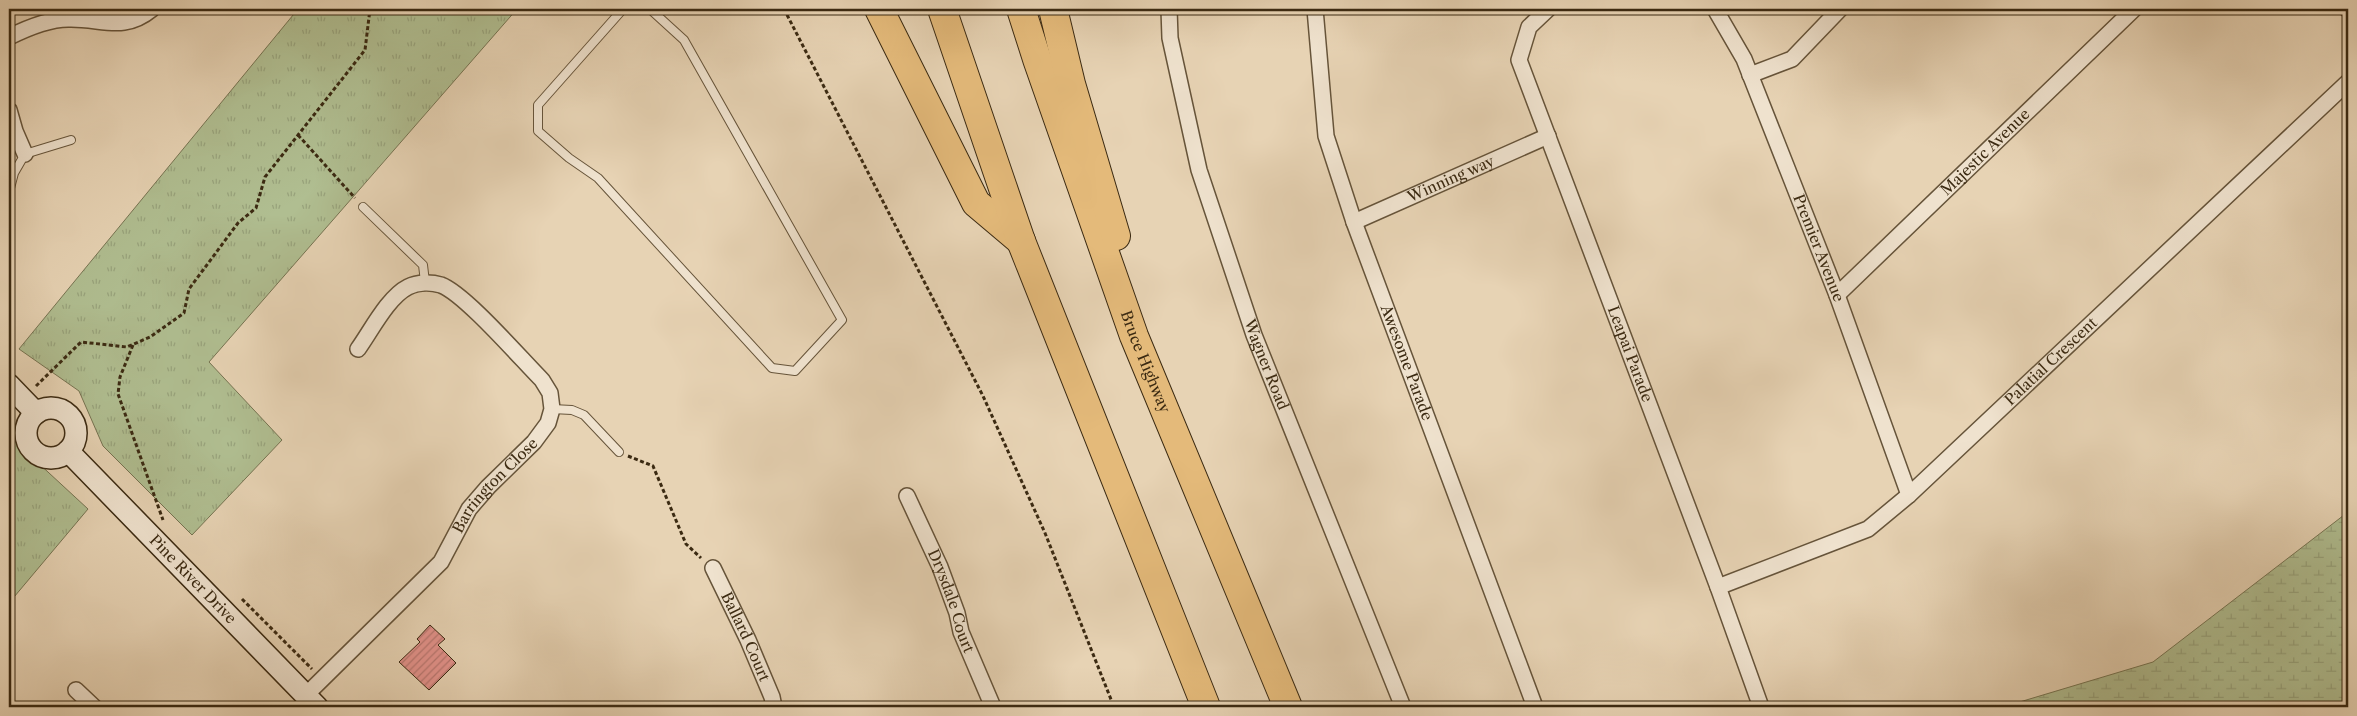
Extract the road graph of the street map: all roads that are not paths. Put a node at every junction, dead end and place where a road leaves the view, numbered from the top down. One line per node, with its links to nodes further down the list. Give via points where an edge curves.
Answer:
1 (152, 9): 14 (street, via 141,18 122,24 70,18 38,25)
2 (623, 9): 3 (lane, via 538,105 538,131 598,178 772,368 795,371 842,320 684,40)
3 (650, 9)
4 (879, 9): 24 (highway, via 976,204)
5 (942, 9): 24 (highway)
6 (1021, 9): 27 (highway, Bruce Highway)
7 (1054, 9): 27 (highway, via 1070,84 1126,272)
8 (1169, 9): 44 (street, Wagner Road, via 1170,38 1199,170 1211,207 1254,335)
9 (1315, 9): 23 (street, Awesome Parade, via 1326,136)
10 (1548, 9): 18 (street, Leapai Parade, via 1528,27 1519,60)
11 (1715, 9): 15 (street, Premier Avenue)
12 (1840, 9): 15 (street, via 1792,59)
13 (2134, 9): 26 (street, Majestic Avenue)
14 (9, 37)
15 (1750, 75): 26 (street, Premier Avenue)
16 (2348, 82): 33 (street, Palatial Crescent)
17 (9, 110): 20 (street)
18 (1548, 136): 23 (street, Winning way); 36 (street, Leapai Parade)
19 (71, 140): 20 (lane)
20 (25, 154): 21 (lane, via 14,173)
21 (9, 192)
22 (363, 207): 25 (lane, via 423,265)
23 (1354, 222): 45 (street, Awesome Parade)
24 (1021, 241): 42 (highway)
25 (425, 282): 28 (street, via 408,286 394,297); 30 (street, via 442,286 461,298 542,380 550,393)
26 (1837, 295): 33 (street, Premier Avenue)
27 (1134, 336): 43 (highway, Bruce Highway)
28 (358, 349)
29 (23, 399): 31 (street, via 67,414 76,428 76,436); 31 (street, via 30,420 27,428 30,445 43,456 60,456)
30 (552, 409): 32 (lane, via 572,410 584,415); 38 (street, Barrington Close, via 548,423 534,442 469,509 441,562 321,679)
31 (68, 451): 38 (street, Pine River Drive)
32 (619, 452)
33 (1909, 495): 36 (street, Palatial Crescent, via 1868,529)
34 (907, 496): 41 (street, Drysdale Court, via 940,567 961,632)
35 (713, 568): 40 (street, Ballard Court, via 748,640)
36 (1718, 587): 46 (street, Leapai Parade)
37 (76, 690): 39 (street)
38 (311, 701)
39 (94, 707)
40 (774, 707)
41 (993, 707)
42 (1206, 707)
43 (1288, 707)
44 (1403, 707)
45 (1535, 707)
46 (1761, 707)

